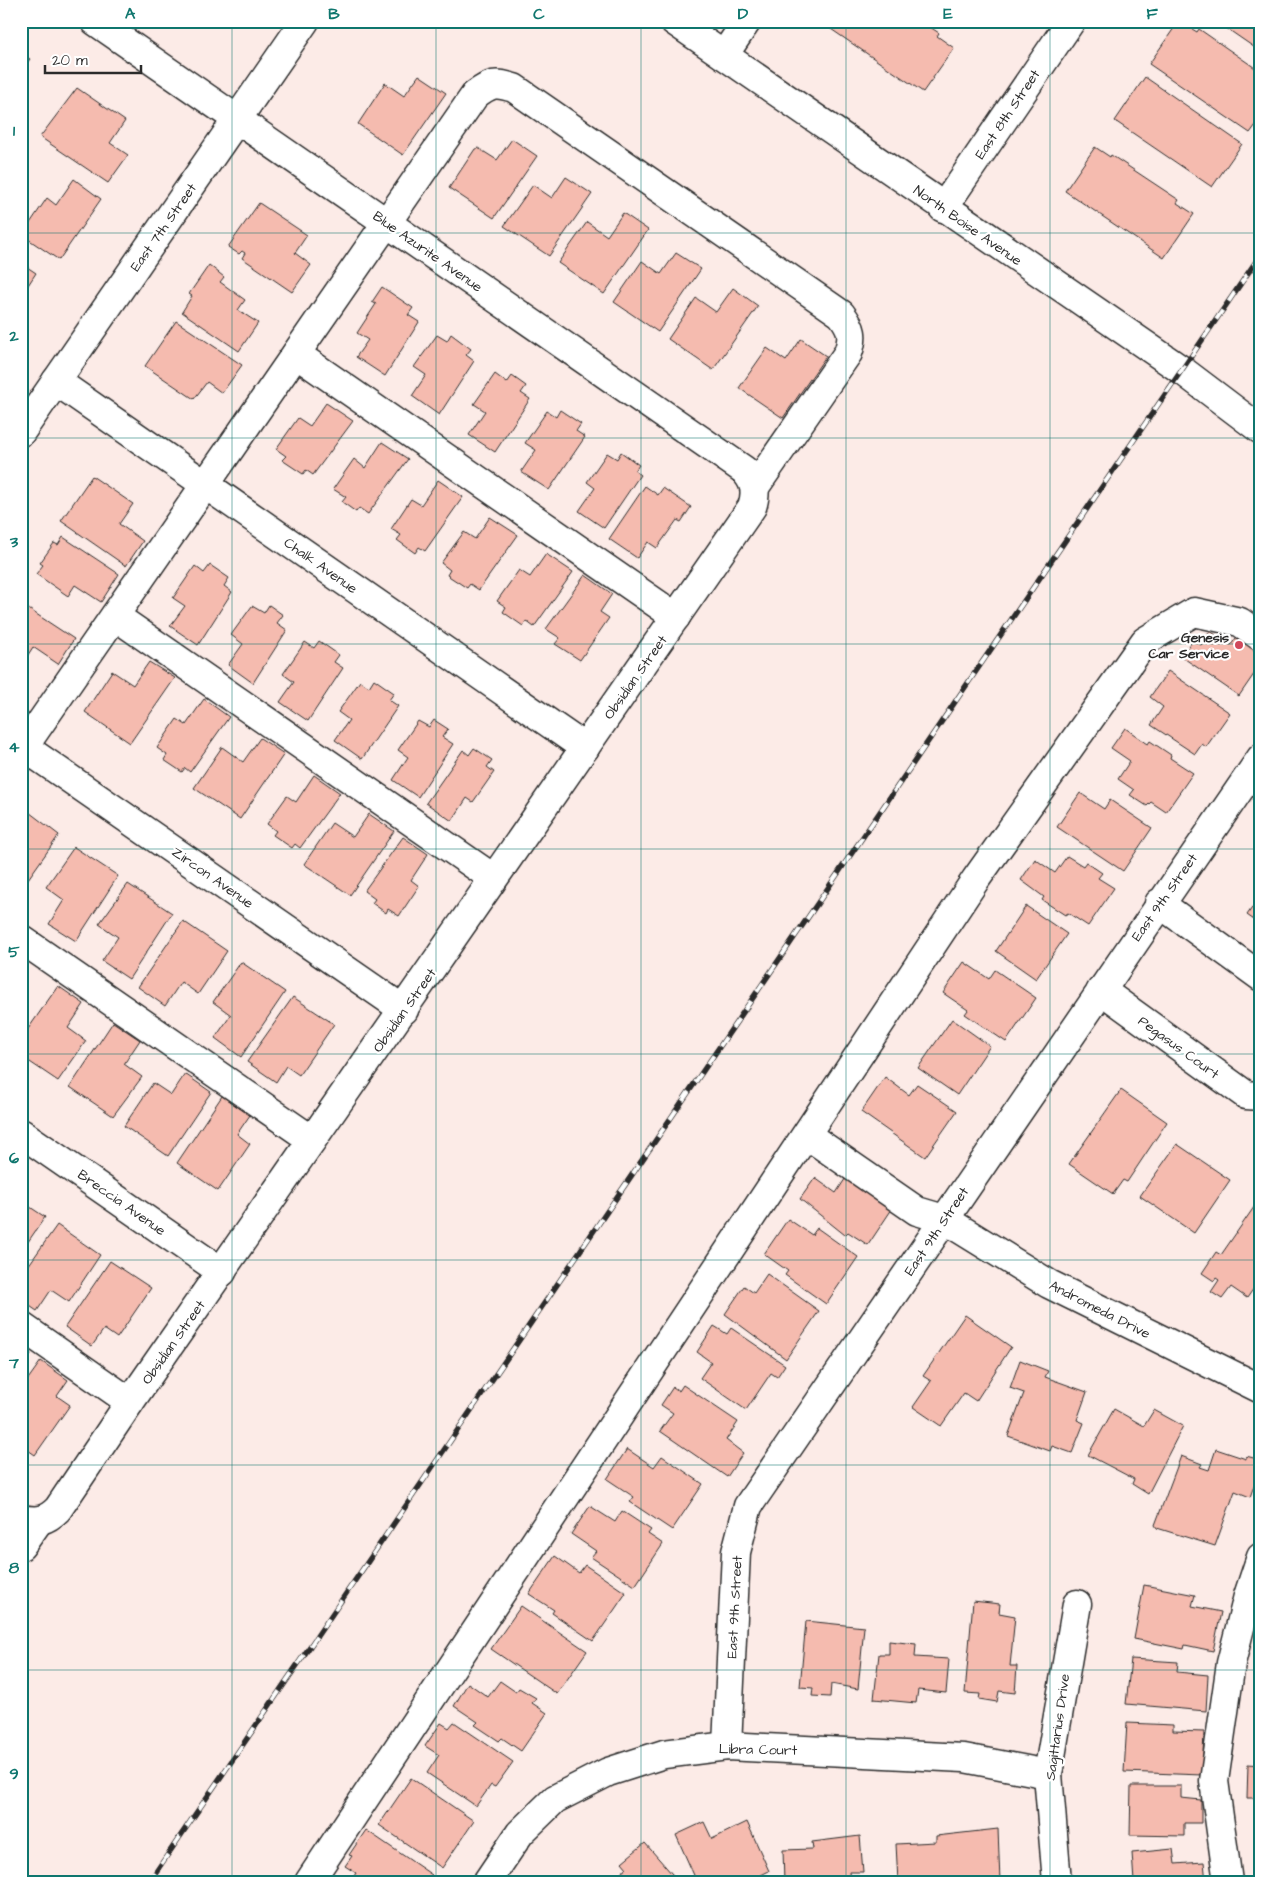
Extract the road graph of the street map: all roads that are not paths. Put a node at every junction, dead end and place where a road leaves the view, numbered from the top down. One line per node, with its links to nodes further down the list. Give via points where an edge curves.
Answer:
1 (95, 21): 7 (street, Blue Azurite Avenue)
2 (305, 21): 7 (street, East 7th Street)
3 (674, 21): 6 (street, North Boise Avenue)
4 (747, 21): 6 (street)
5 (1071, 21): 8 (street, East 8th Street)
6 (724, 55): 8 (street, North Boise Avenue)
7 (237, 120): 9 (street, Blue Azurite Avenue); 11 (street, East 7th Street)
8 (944, 208): 12 (street, North Boise Avenue, via 1183,371)
9 (387, 223): 10 (street); 15 (street, Blue Azurite Avenue, via 744,470); 15 (street, via 475,95 489,85 500,84 514,88 840,314 850,325 853,339 848,353)
10 (296, 354): 14 (street); 17 (street)
11 (56, 381): 13 (street, East 7th Street); 14 (street, Chalk Avenue)
12 (1261, 430)
13 (21, 432)
14 (206, 485): 16 (street); 20 (street, Chalk Avenue)
15 (755, 487): 17 (street, Obsidian Street, via 752,507)
16 (115, 616): 19 (street); 22 (street)
17 (676, 617): 20 (street, Obsidian Street)
18 (1261, 637): 30 (street, via 1240,622 1194,612 1145,641 976,879)
19 (22, 747): 27 (street, Zircon Avenue)
20 (585, 748): 22 (street, Obsidian Street)
21 (1256, 774): 23 (street, East 9th Street)
22 (493, 878): 27 (street, Obsidian Street)
23 (1159, 903): 25 (street); 26 (street, East 9th Street)
24 (21, 939): 31 (street)
25 (1261, 977)
26 (1101, 990): 28 (street, Pegasus Court, via 1246,1095); 32 (street, East 9th Street)
27 (404, 1010): 31 (street, Obsidian Street)
28 (1261, 1096)
29 (21, 1133): 33 (street, Breccia Avenue)
30 (806, 1135): 32 (street, Andromeda Drive, via 917,1211); 43 (street)
31 (312, 1140): 33 (street, Obsidian Street)
32 (944, 1219): 35 (street, Andromeda Drive, via 1049,1284); 41 (street, East 9th Street, via 748,1506 736,1552)
33 (222, 1272): 36 (street, Obsidian Street)
34 (21, 1326): 36 (street)
35 (1261, 1389)
36 (130, 1402): 37 (street, Obsidian Street, via 58,1509 49,1518)
37 (30, 1521): 38 (street)
38 (21, 1546)
39 (1261, 1557): 46 (street, via 1231,1663 1214,1781)
40 (1077, 1604): 42 (street, Sagittarius Drive)
41 (728, 1746): 42 (street, Libra Court, via 964,1758); 44 (street, Libra Court, via 664,1754 608,1772 555,1800 520,1833)
42 (1048, 1774): 45 (street, Sagittarius Drive)
43 (309, 1882)
44 (487, 1882)
45 (1057, 1882)
46 (1228, 1882)

